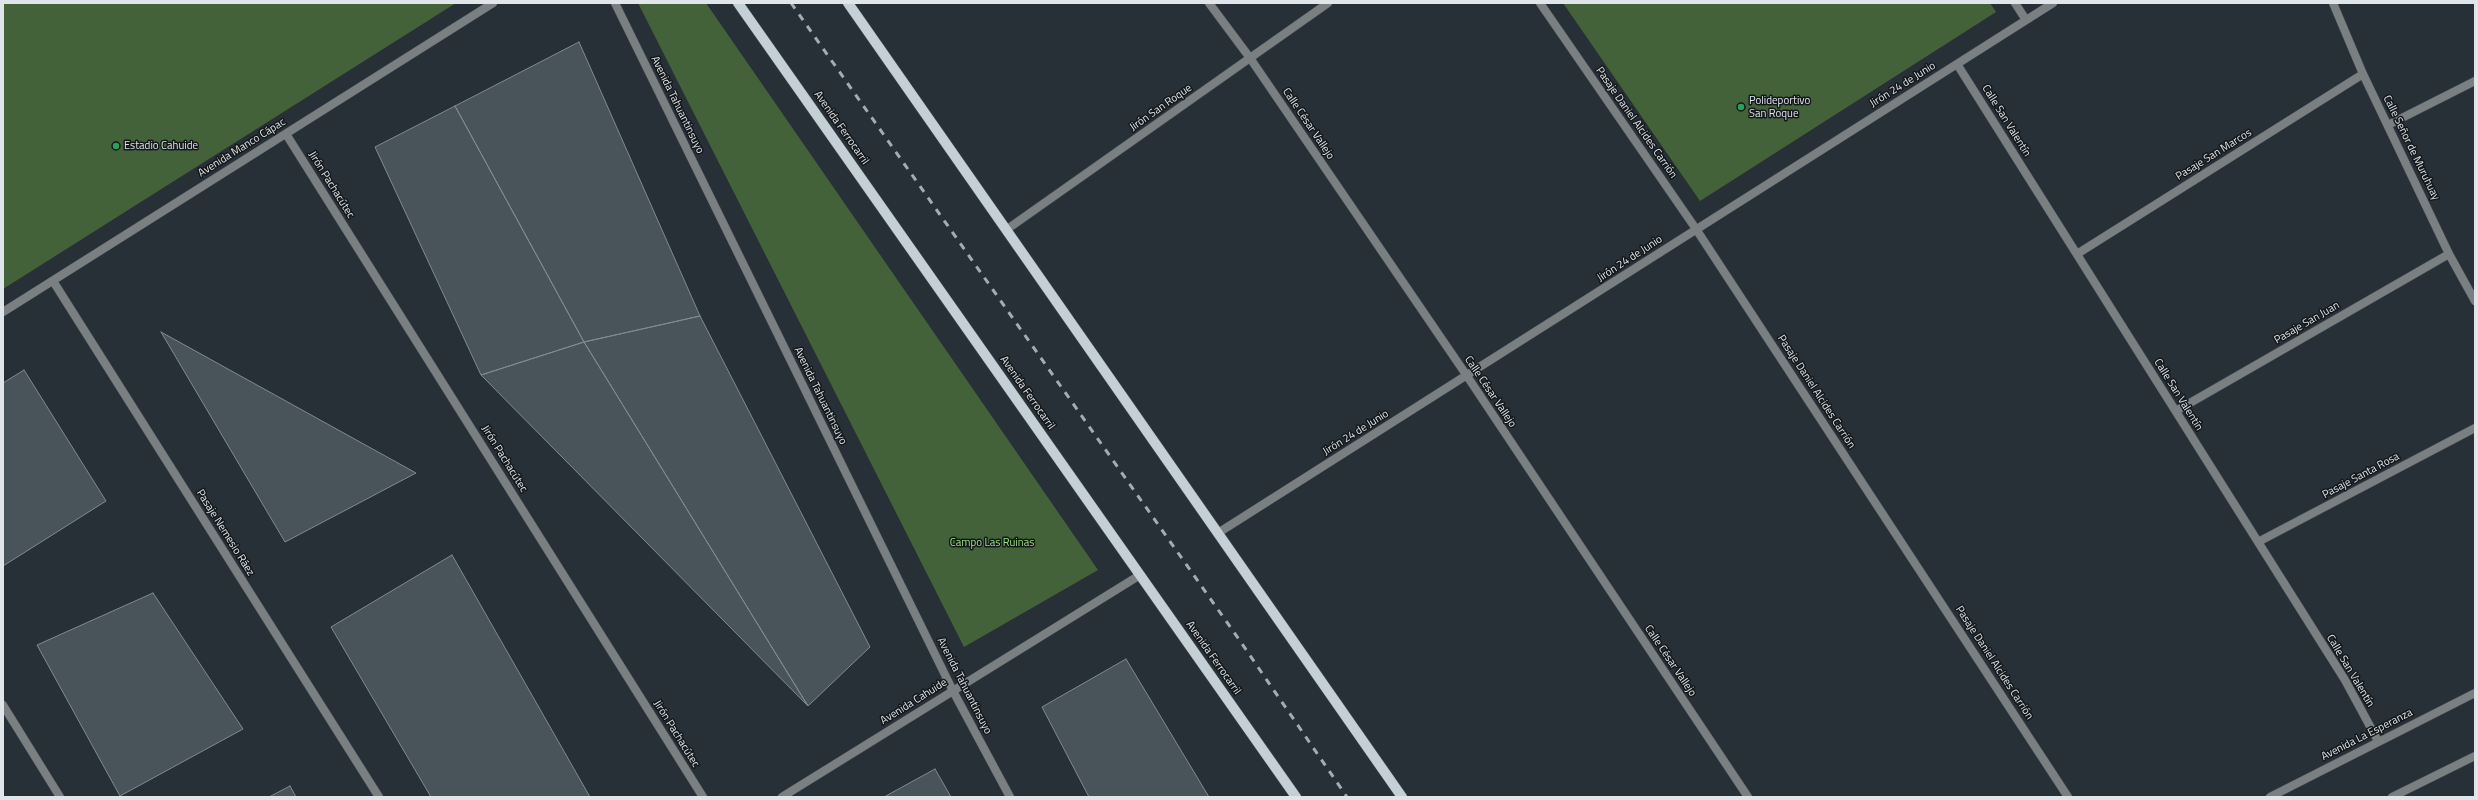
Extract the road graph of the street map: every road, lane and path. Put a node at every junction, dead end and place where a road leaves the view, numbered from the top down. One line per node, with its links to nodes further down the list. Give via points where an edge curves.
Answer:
1 (493, 3): 17 (street, Avenida Manco Cápac)
2 (615, 3): 31 (street, Avenida Tahuantinsuyo)
3 (738, 3): 30 (main road, Avenida Ferrocarril)
4 (848, 3): 18 (main road)
5 (1209, 3): 12 (street, Calle César Vallejo)
6 (1328, 3): 12 (street, Jirón San Roque)
7 (1540, 3): 19 (street, Pasaje Daniel Alcides Carrión)
8 (2015, 3): 11 (street)
9 (2053, 3): 11 (street, Jirón 24 de Junio)
10 (2333, 3): 14 (street, Calle Señor de Muruhuay)
11 (2026, 20): 13 (street, Jirón 24 de Junio)
12 (1250, 58): 18 (street, Jirón San Roque); 25 (street, Calle César Vallejo)
13 (1957, 64): 19 (street, Jirón 24 de Junio); 20 (street, Calle San Valentín)
14 (2363, 74): 16 (street, Calle Señor de Muruhuay); 20 (street, Pasaje San Marcos)
15 (2475, 81): 16 (street)
16 (2388, 125): 21 (street, Calle Señor de Muruhuay)
17 (286, 134): 22 (street, Avenida Manco Cápac); 38 (street, Jirón Pachacútec)
18 (1006, 230): 28 (main road)
19 (1696, 230): 25 (street, Jirón 24 de Junio); 44 (street, Pasaje Daniel Alcides Carrión)
20 (2077, 254): 26 (street, Calle San Valentín)
21 (2449, 254): 23 (street, Calle Señor de Muruhuay); 26 (street, Pasaje San Juan)
22 (53, 281): 24 (street, Avenida Manco Cápac); 37 (street, Pasaje Nemesio Ráez)
23 (2475, 300)
24 (3, 312)
25 (1466, 376): 28 (street, Jirón 24 de Junio); 43 (street, Calle César Vallejo)
26 (2176, 411): 29 (street, Calle San Valentín)
27 (2475, 428): 29 (street, Pasaje Santa Rosa)
28 (1218, 534): 42 (main road)
29 (2258, 542): 34 (street, Calle San Valentín, via 2344,680)
30 (1140, 575): 31 (street, Avenida Cahuide); 41 (main road, Avenida Ferrocarril)
31 (952, 691): 39 (street, Avenida Cahuide); 40 (street, Avenida Tahuantinsuyo)
32 (2475, 693): 34 (street, Avenida La Esperanza)
33 (3, 705): 36 (street)
34 (2378, 741): 45 (street, Avenida La Esperanza)
35 (2475, 756): 46 (street)
36 (60, 797)
37 (379, 797)
38 (703, 797)
39 (782, 797)
40 (1010, 797)
41 (1296, 797)
42 (1402, 797)
43 (1748, 797)
44 (2068, 797)
45 (2270, 797)
46 (2392, 797)

